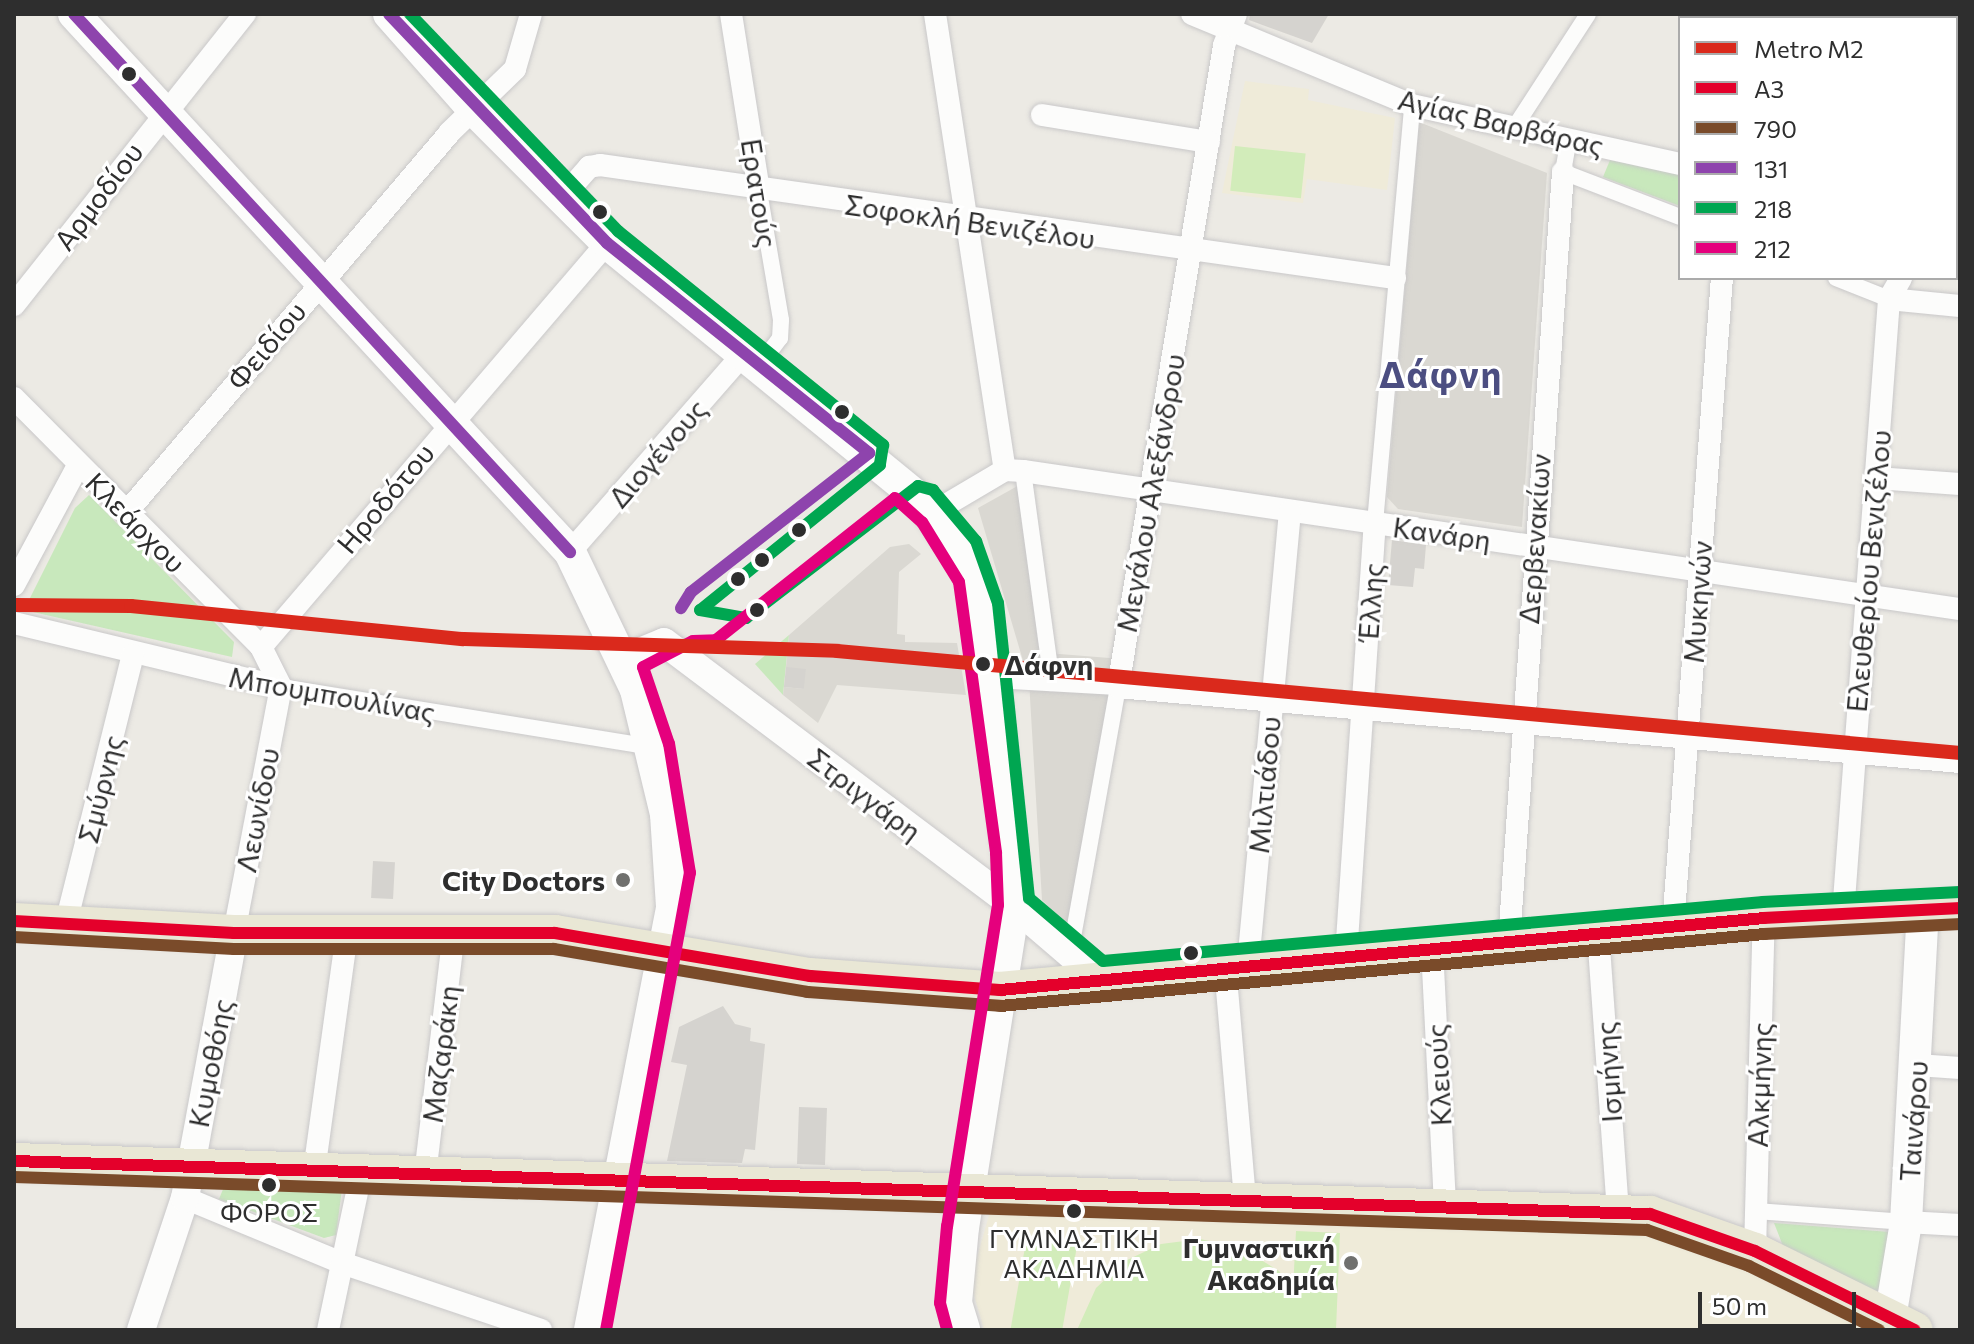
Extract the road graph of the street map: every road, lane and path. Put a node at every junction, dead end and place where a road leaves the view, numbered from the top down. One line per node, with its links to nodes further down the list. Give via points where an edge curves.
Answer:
1 (74, 14): 11 (main road)
2 (245, 14): 11 (street, Αρμοδίου)
3 (389, 14): 12 (main road)
4 (531, 14): 12 (street, Φειδίου, via 515,69)
5 (731, 14): 19 (street, Ερατούς)
6 (935, 14): 22 (street)
7 (1192, 14): 9 (street, Αγίας Βαρβάρας)
8 (1588, 14): 14 (street)
9 (1232, 23): 10 (street, Αγίας Βαρβάρας); 16 (street, Μεγάλου Αλεξάνδρου)
10 (1412, 105): 14 (street, Αγίας Βαρβάρας); 26 (street, Έλλης)
11 (165, 108): 25 (main road); 31 (street, Αρμοδίου)
12 (473, 109): 20 (main road); 25 (street, Φειδίου)
13 (1042, 115): 16 (street)
14 (1516, 125): 15 (street, Αγίας Βαρβάρας)
15 (1569, 138): 17 (street, Αγίας Βαρβάρας); 18 (street, Δερβενακίων)
16 (1209, 142): 24 (street, Μεγάλου Αλεξάνδρου)
17 (1678, 164)
18 (1563, 172): 21 (street, Αγίας Βαρβάρας); 45 (street, Δερβενακίων)
19 (759, 191): 20 (street, Σοφοκλή Βενιζέλου, via 600,165 589,167); 22 (street, Σοφοκλή Βενιζέλου); 33 (street, Ερατούς, via 781,320 780,338)
20 (561, 199): 23 (main road)
21 (1678, 216)
22 (966, 221): 24 (street, Σοφοκλή Βενιζέλου); 37 (street)
23 (607, 243): 33 (main road); 35 (street, Ηροδότου)
24 (1191, 252): 26 (street, Σοφοκλή Βενιζέλου); 40 (street, Μεγάλου Αλεξάνδρου)
25 (322, 278): 35 (main road); 43 (street, Φειδίου)
26 (1395, 278): 44 (street, Έλλης)
27 (1722, 280): 47 (street, Μυκηνών)
28 (1841, 280): 30 (street)
29 (1900, 280): 30 (street, Ελευθερίου Βενιζέλου)
30 (1889, 299): 32 (street); 38 (street, Ελευθερίου Βενιζέλου)
31 (14, 305)
32 (1960, 306)
33 (752, 359): 42 (main road); 46 (street, Διογένους)
34 (14, 398): 36 (street, Κλεάρχου)
35 (447, 422): 46 (main road); 52 (street, Ηροδότου)
36 (79, 464): 43 (street, Κλεάρχου); 48 (street)
37 (1014, 470): 40 (street, Κανάρη); 42 (street); 56 (street)
38 (1876, 478): 39 (street); 49 (street, Ελευθερίου Βενιζέλου)
39 (1960, 484)
40 (1150, 491): 41 (street, Κανάρη); 58 (street, Μεγάλου Αλεξάνδρου)
41 (1290, 511): 44 (street, Κανάρη); 59 (street, Μιλτιάδου)
42 (934, 512): 55 (main road, via 972,571)
43 (126, 513): 52 (street, Κλεάρχου)
44 (1375, 523): 45 (street, Κανάρη); 60 (street, Έλλης)
45 (1534, 546): 47 (street, Κανάρη); 61 (street, Δερβενακίων)
46 (570, 552): 54 (main road)
47 (1699, 571): 49 (street, Κανάρη); 62 (street, Μυκηνών)
48 (14, 585)
49 (1866, 595): 50 (street, Κανάρη); 64 (street, Ελευθερίου Βενιζέλου)
50 (1960, 609)
51 (14, 623): 53 (street, Μπουμπουλίνας)
52 (261, 647): 57 (street, Κλεάρχου)
53 (133, 655): 57 (street, Μπουμπουλίνας); 72 (street, Σμύρνης)
54 (623, 659): 63 (main road); 66 (street, Στριγγάρη, via 664,642)
55 (993, 680): 56 (street); 66 (main road)
56 (1052, 683): 58 (street)
57 (281, 687): 63 (street, Μπουμπουλίνας); 74 (street, Λεωνίδου)
58 (1118, 687): 59 (street); 81 (street, Μεγάλου Αλεξάνδρου)
59 (1273, 701): 60 (street); 83 (street, Μιλτιάδου)
60 (1363, 709): 61 (street); 82 (street, Έλλης)
61 (1521, 723): 62 (street); 78 (street, Δερβενακίων)
62 (1687, 738): 64 (street); 73 (street, Μυκηνών)
63 (653, 748): 79 (main road, via 674,872)
64 (1854, 753): 65 (street); 69 (street, Ελευθερίου Βενιζέλου)
65 (1960, 762)
66 (1014, 906): 81 (street, Στριγγάρη); 85 (main road)
67 (1960, 908): 68 (main road)
68 (1923, 910): 69 (main road); 86 (main road, Ταινάρου)
69 (1843, 914): 70 (main road)
70 (1764, 918): 73 (main road); 98 (street, Αλκμήνης)
71 (14, 921): 72 (main road)
72 (66, 923): 74 (main road)
73 (1673, 926): 76 (main road)
74 (234, 933): 77 (main road); 93 (street, Κυμοθόης)
75 (454, 933): 77 (main road); 79 (main road, via 555,933); 91 (street, Μαζαράκη)
76 (1598, 933): 78 (main road); 97 (street, Ισμήνης)
77 (347, 934): 89 (street)
78 (1509, 941): 80 (main road)
79 (667, 947): 85 (main road, via 771,971); 92 (main road)
80 (1432, 948): 82 (main road); 96 (street, Κλειούς)
81 (1070, 954): 84 (street, Στριγγάρη)
82 (1346, 956): 83 (main road)
83 (1236, 965): 84 (main road); 95 (street, Μιλτιάδου)
84 (1098, 978): 85 (main road)
85 (1000, 990): 94 (main road)
86 (1917, 1065): 87 (street); 99 (main road, Ταινάρου)
87 (1960, 1068)
88 (14, 1161): 93 (main road)
89 (314, 1171): 90 (main road); 93 (main road)
90 (361, 1173): 91 (main road); 102 (street)
91 (425, 1175): 92 (main road)
92 (620, 1182): 94 (main road); 108 (main road)
93 (188, 1183): 102 (street); 105 (street, Κυμοθόης)
94 (968, 1192): 95 (main road); 103 (main road)
95 (1245, 1198): 96 (main road)
96 (1445, 1203): 97 (main road)
97 (1618, 1211): 101 (main road, via 1678,1221)
98 (1756, 1211): 99 (street); 101 (street, Αλκμήνης)
99 (1906, 1222): 100 (street); 104 (main road, Ταινάρου)
100 (1960, 1225)
101 (1755, 1251): 104 (main road)
102 (342, 1263): 106 (street); 107 (street)
103 (956, 1321)
104 (1898, 1326)
105 (141, 1330)
106 (328, 1330)
107 (541, 1330)
108 (590, 1330)

